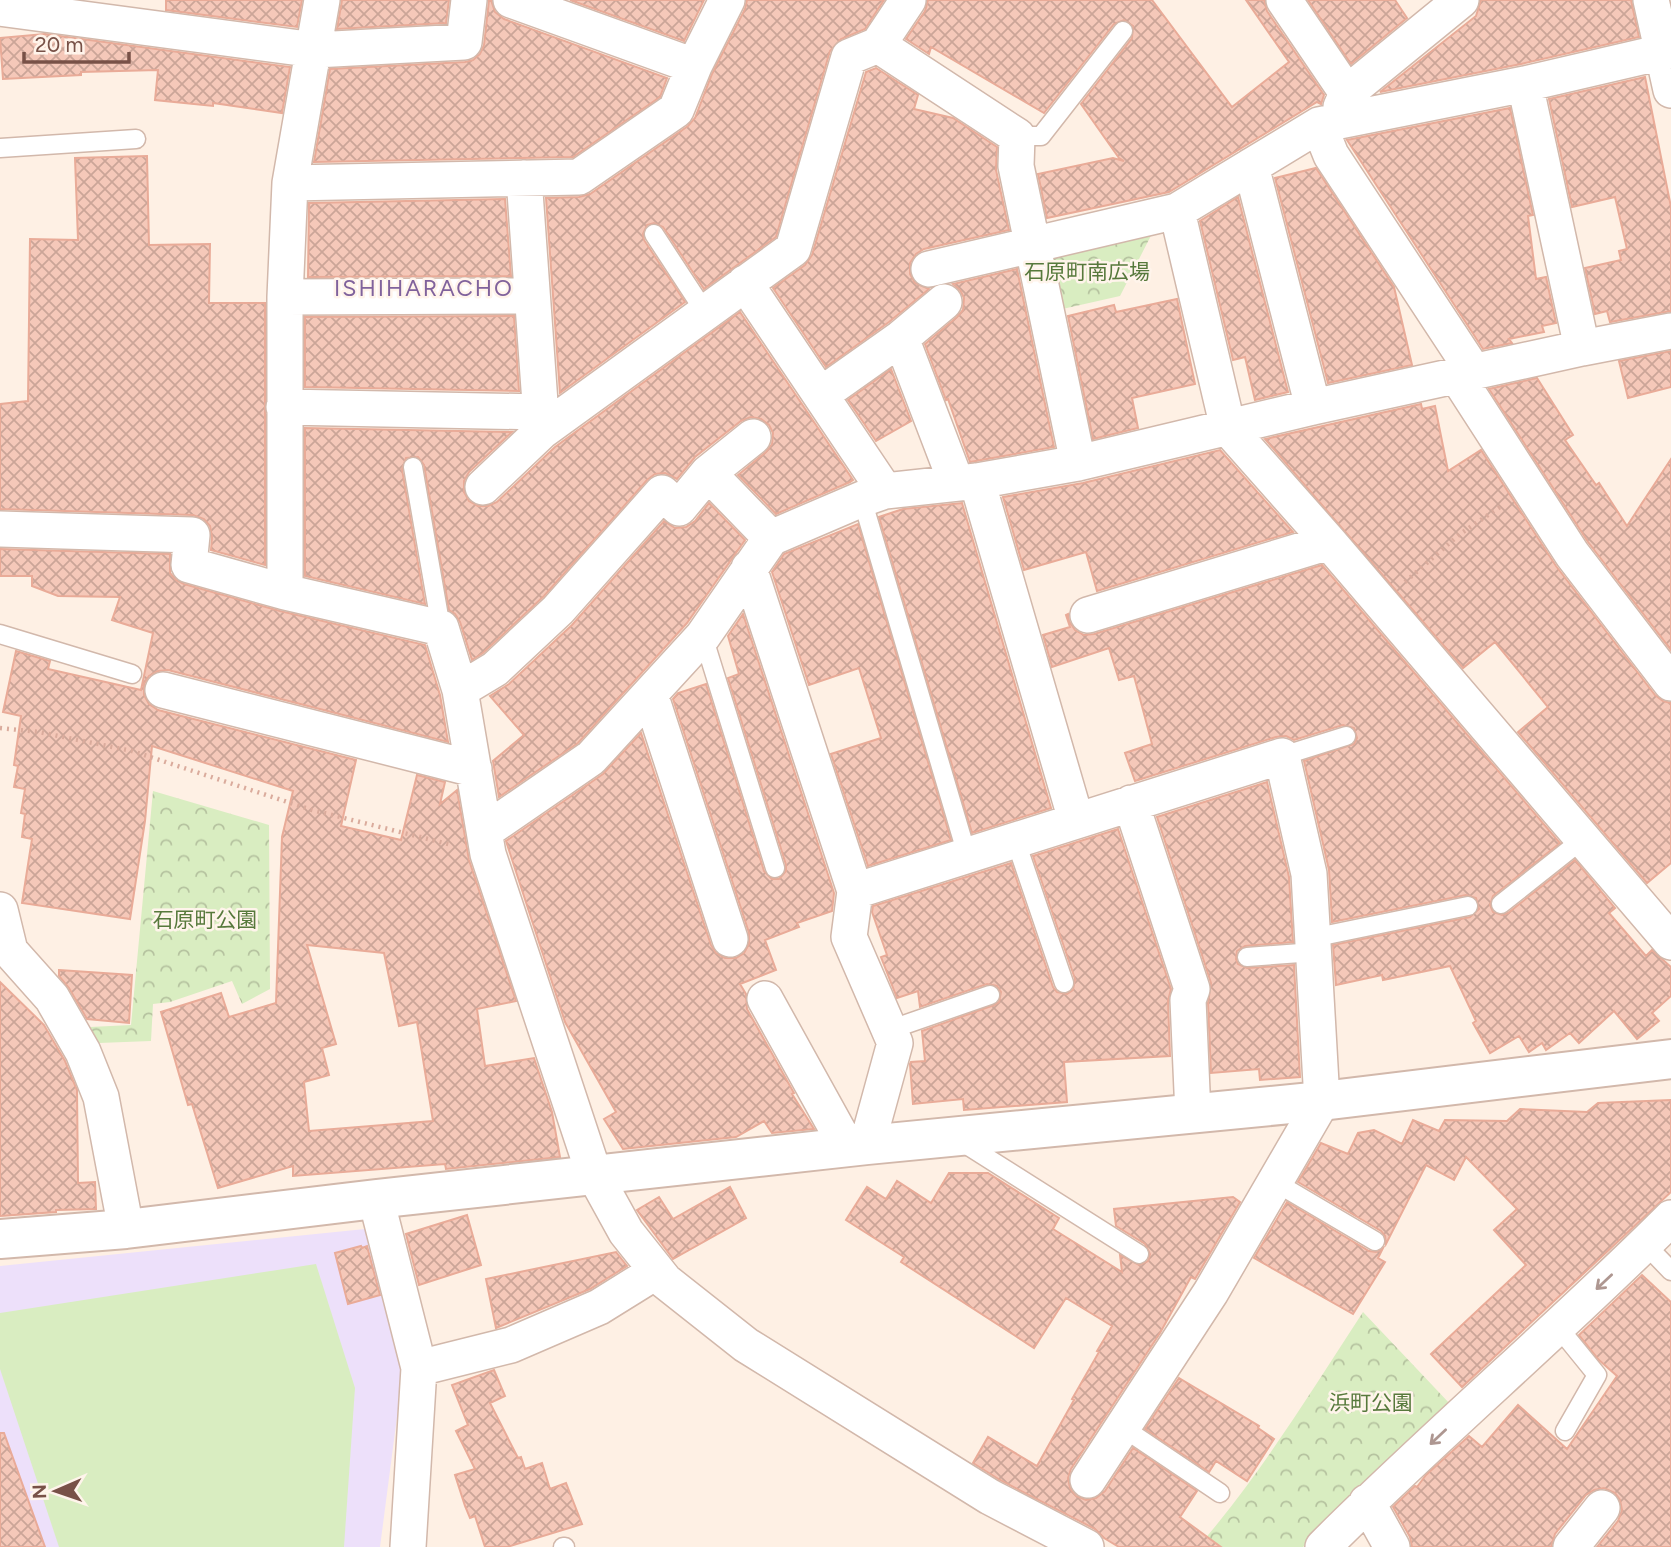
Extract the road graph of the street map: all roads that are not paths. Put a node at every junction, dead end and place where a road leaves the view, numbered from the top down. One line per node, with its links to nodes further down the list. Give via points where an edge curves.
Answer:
1 (322, 0): 13 (street)
2 (469, 0): 13 (street, via 464,42)
3 (511, 0): 10 (street)
4 (727, 0): 15 (street)
5 (908, 0): 12 (street)
6 (1284, 0): 18 (street)
7 (1461, 0): 18 (street)
8 (1651, 0): 14 (street)
9 (0, 8): 13 (street)
10 (587, 13): 15 (street)
11 (1123, 31): 19 (lane, via 1041,136)
12 (878, 45): 19 (street); 29 (street, via 849,58 793,249)
13 (315, 50): 24 (street)
14 (1667, 51): 16 (street); 17 (street)
15 (695, 66): 23 (street, via 676,110 579,177)
16 (1525, 84): 18 (street); 36 (street)
17 (1671, 90)
18 (1335, 113): 22 (street); 37 (street, via 1331,155)
19 (1017, 136): 27 (street, via 1016,166)
20 (136, 139): 21 (lane)
21 (0, 148)
22 (1251, 166): 25 (street); 40 (street)
23 (524, 178): 24 (street); 30 (street)
24 (290, 183): 31 (street)
25 (1177, 211): 27 (street); 42 (street)
26 (654, 234): 33 (lane)
27 (1032, 243): 28 (street); 44 (street)
28 (929, 269)
29 (746, 283): 33 (street); 38 (street)
30 (532, 296): 31 (street); 41 (street)
31 (285, 298): 39 (street)
32 (944, 302): 35 (street)
33 (705, 312): 41 (street)
34 (1671, 331): 36 (street)
35 (901, 338): 38 (street); 47 (street)
36 (1582, 348): 37 (street)
37 (1466, 374): 40 (street); 60 (street, via 1572,554)
38 (822, 394): 49 (street)
39 (284, 407): 41 (street); 54 (street)
40 (1313, 407): 42 (street)
41 (542, 422): 48 (street)
42 (1227, 428): 44 (street); 52 (street)
43 (753, 437): 46 (street)
44 (1078, 463): 47 (street)
45 (413, 467): 56 (lane)
46 (708, 473): 51 (street); 62 (street, via 679,508 663,493 558,610 495,669)
47 (967, 482): 49 (street); 68 (street)
48 (483, 487)
49 (873, 495): 51 (street); 72 (lane)
50 (0, 529): 54 (street, via 192,535 189,565)
51 (771, 538): 53 (street)
52 (1329, 542): 55 (street); 70 (street)
53 (749, 568): 58 (street); 74 (street)
54 (285, 592): 56 (street)
55 (1088, 615)
56 (442, 628): 62 (street)
57 (0, 634): 59 (lane)
58 (703, 636): 63 (street); 73 (lane)
59 (132, 674)
60 (1671, 683)
61 (163, 690): 66 (street)
62 (460, 690): 66 (street)
63 (650, 694): 71 (street, via 591,758); 78 (street)
64 (1346, 736): 65 (lane)
65 (1282, 756): 67 (street); 80 (street, via 1309,874)
66 (474, 769): 71 (street)
67 (1131, 803): 68 (street); 88 (street, via 1192,989 1188,1000)
68 (1076, 820): 69 (street)
69 (1015, 839): 72 (street); 82 (lane)
70 (1583, 839): 75 (lane); 79 (street)
71 (486, 843): 91 (street)
72 (967, 855): 74 (street)
73 (775, 867)
74 (855, 891): 85 (street, via 849,937)
75 (1501, 904)
76 (1468, 906): 80 (lane)
77 (0, 910): 95 (street, via 10,951 52,998 92,1074 101,1097)
78 (730, 939)
79 (1671, 942)
80 (1313, 945): 81 (lane); 87 (street)
81 (1247, 957)
82 (1064, 983)
83 (990, 995): 85 (lane)
84 (765, 999): 90 (street)
85 (889, 1030): 90 (street, via 895,1043)
86 (1671, 1059): 87 (street)
87 (1322, 1101): 88 (street); 92 (street)
88 (1193, 1114): 89 (street)
89 (954, 1137): 90 (street); 99 (lane)
90 (857, 1146): 91 (street)
91 (594, 1174): 93 (street); 100 (street, via 626,1231)
92 (1275, 1182): 97 (lane); 104 (street, via 1211,1292)
93 (376, 1199): 95 (street); 103 (street)
94 (1671, 1218): 98 (street)
95 (126, 1229): 96 (street)
96 (0, 1238)
97 (1375, 1241)
98 (1645, 1244): 101 (lane); 102 (street, one-way to 102)
99 (1139, 1254)
100 (657, 1271): 103 (street, via 600,1307 511,1345); 111 (street, via 746,1345 990,1497)
101 (1671, 1271)
102 (1558, 1327): 105 (lane, via 1597,1375); 108 (street, one-way to 108)
103 (419, 1368): 110 (street)
104 (1122, 1427): 106 (street); 107 (lane)
105 (1565, 1430)
106 (1088, 1480)
107 (1220, 1493)
108 (1367, 1502): 112 (street); 113 (street)
109 (1602, 1508): 114 (street)
110 (408, 1547)
111 (1086, 1547)
112 (1323, 1547)
113 (1392, 1547)
114 (1572, 1547)

